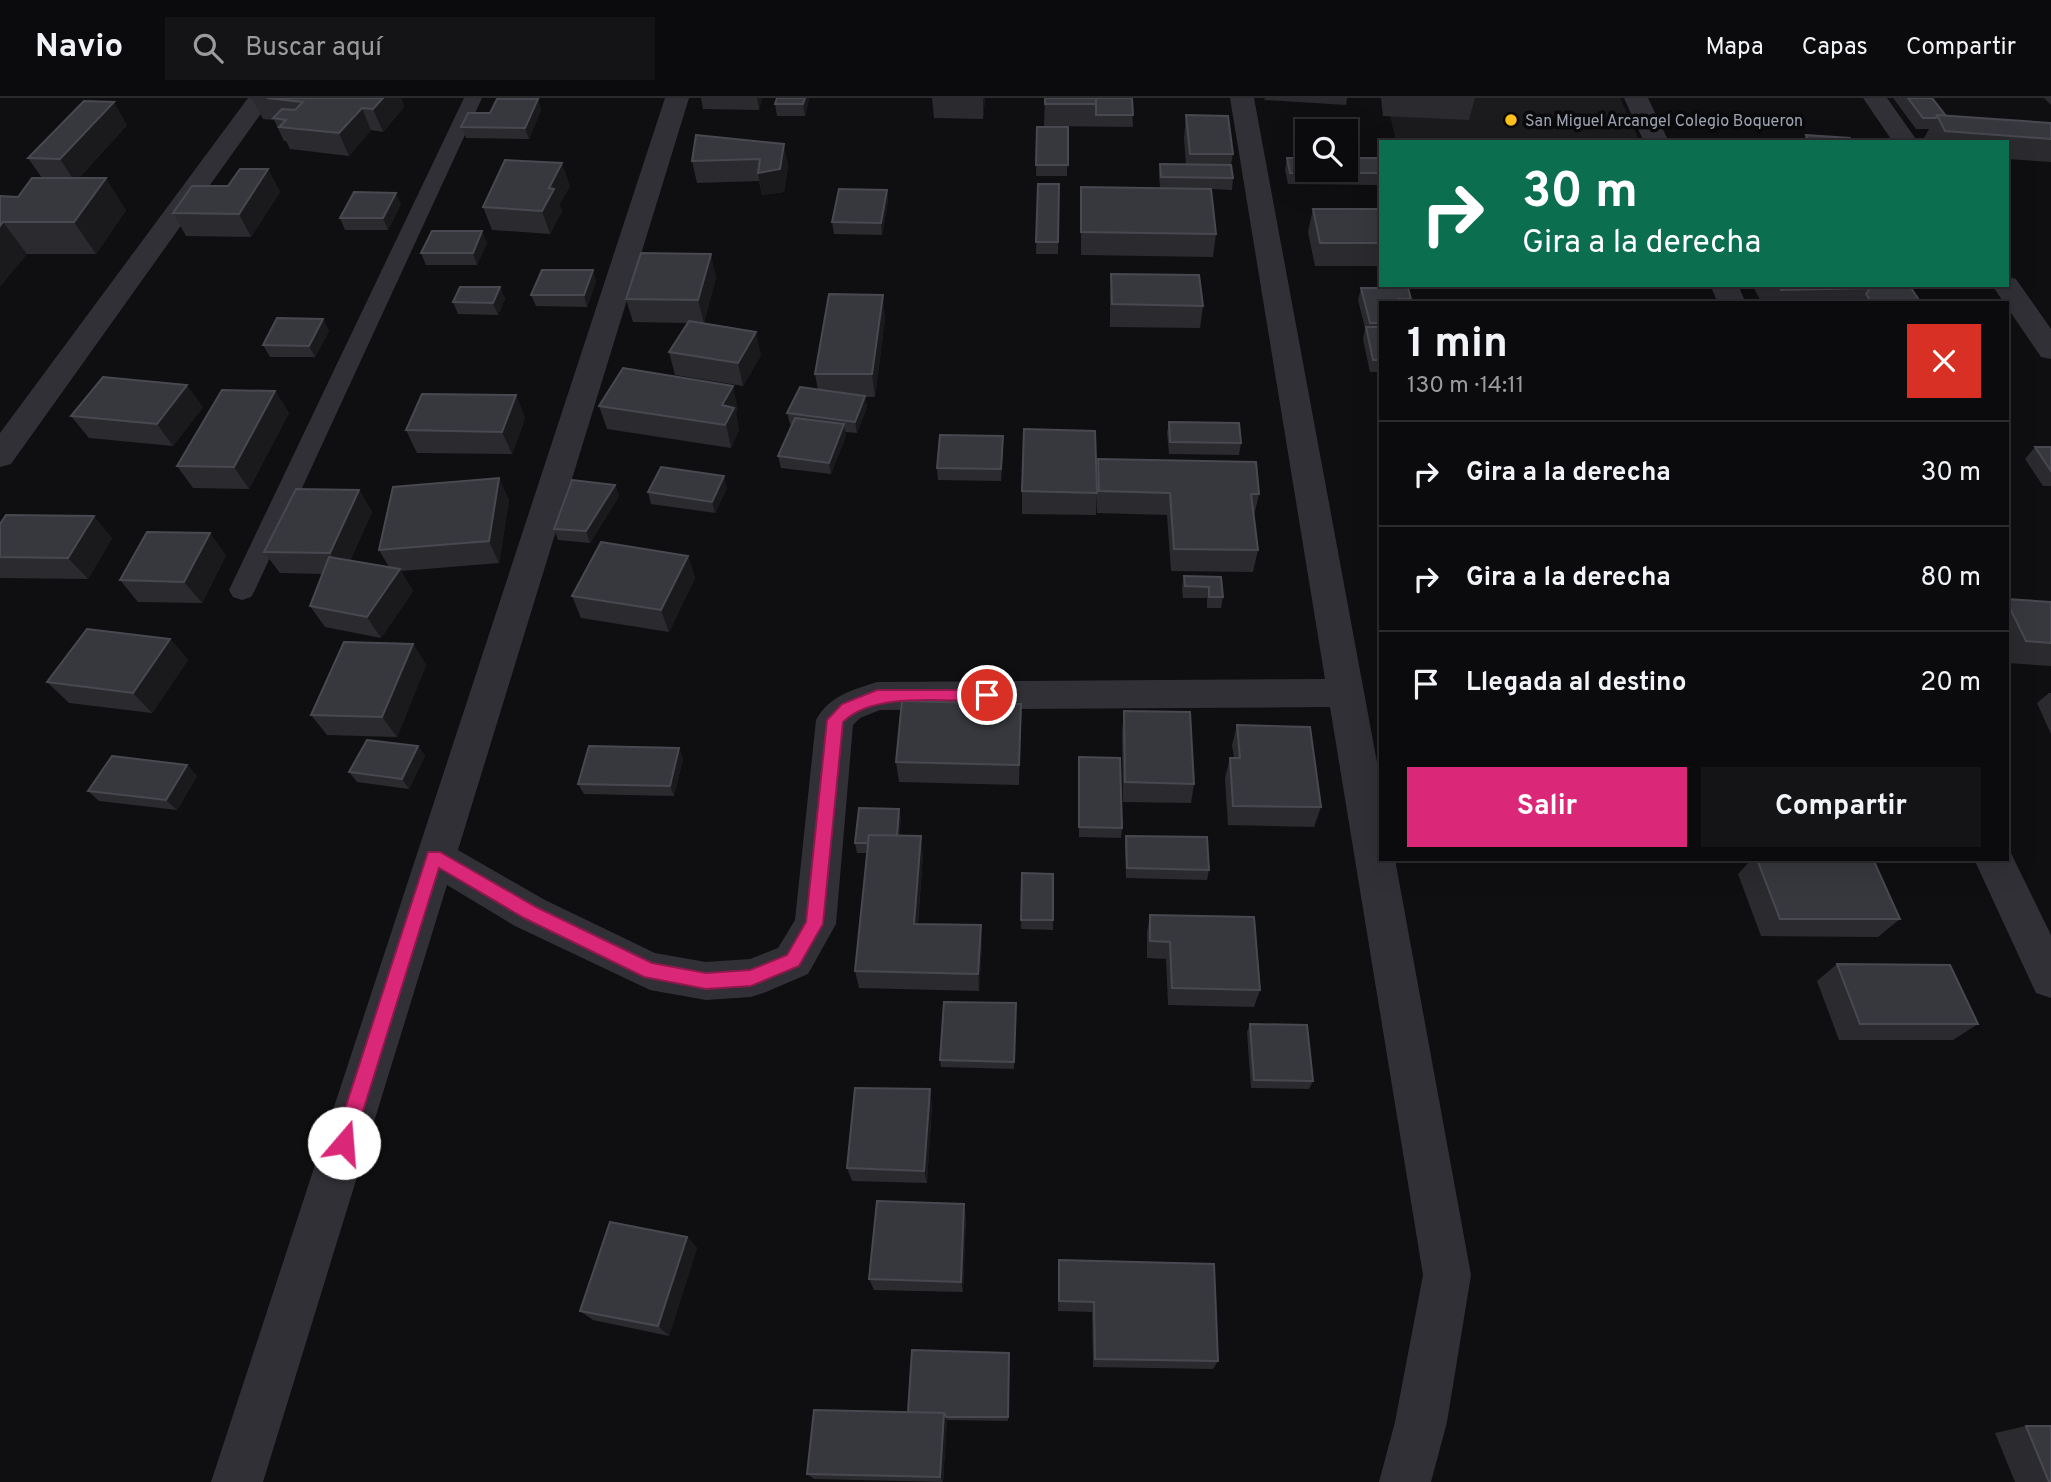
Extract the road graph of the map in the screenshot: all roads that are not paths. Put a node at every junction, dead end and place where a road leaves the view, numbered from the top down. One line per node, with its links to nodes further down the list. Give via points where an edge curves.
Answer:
1 (260, 98): 11 (street)
2 (474, 98): 12 (lane)
3 (677, 98): 14 (street)
4 (1241, 98): 13 (street)
5 (1636, 98): 7 (street)
6 (1875, 98): 8 (street)
7 (1656, 140)
8 (1905, 140)
9 (2007, 287): 10 (street)
10 (2051, 350)
11 (0, 456)
12 (242, 590)
13 (1345, 693): 14 (street, via 877,696 847,708 835,720 815,924 793,961 751,978 706,981 650,971 530,913); 18 (street, via 1447,1275 1421,1422)
14 (434, 857): 17 (street)
15 (1995, 861): 16 (street)
16 (2051, 979)
17 (237, 1482)
18 (1405, 1482)

